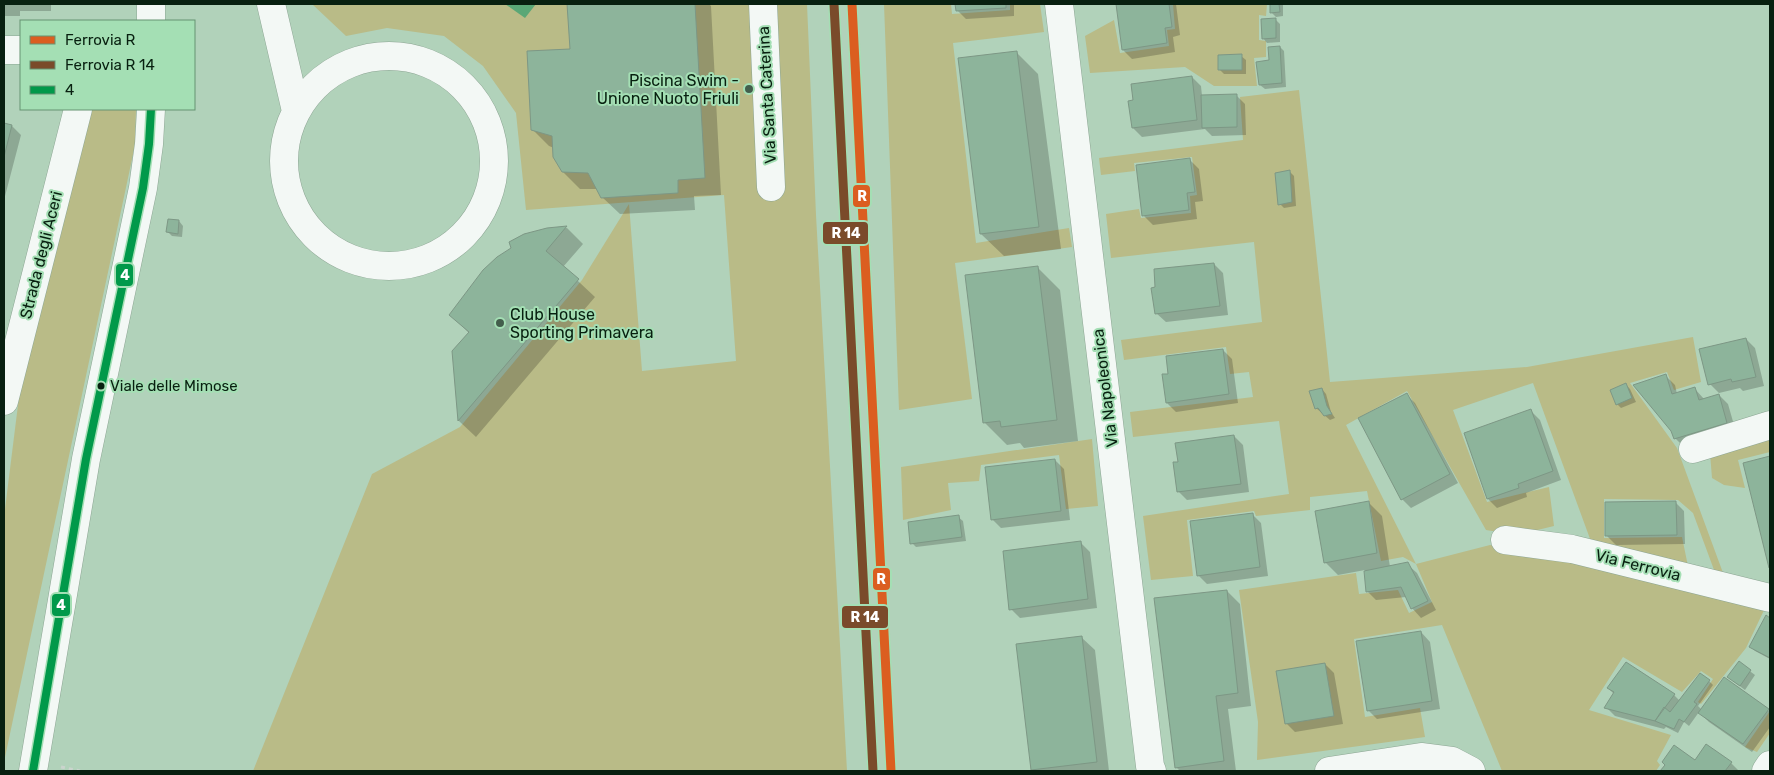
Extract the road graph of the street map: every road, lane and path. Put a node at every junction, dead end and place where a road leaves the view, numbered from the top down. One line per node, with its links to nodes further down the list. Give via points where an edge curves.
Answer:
1 (151, 4): 5 (street)
2 (271, 4): 10 (street)
3 (763, 4): 11 (street, Via Santa Caterina)
4 (1059, 4): 19 (street, Via Napoleonica)
5 (151, 20)
6 (4, 50): 7 (street)
7 (20, 50)
8 (78, 110): 12 (street, Strada degli Aceri)
9 (152, 110): 18 (street, via 143,188 86,459)
10 (296, 111): 10 (street, via 285,144 285,180 296,213 319,241 349,260 383,268 419,264 451,248 476,223 491,192 496,158 489,124 472,94 446,71 414,58 380,56 346,64 317,83)
11 (771, 187)
12 (4, 400)
13 (1770, 425): 14 (street)
14 (1692, 449)
15 (1505, 540): 16 (street, Via Ferrovia, via 1572,548)
16 (1770, 598)
17 (1770, 765): 22 (street)
18 (33, 771)
19 (1152, 771)
20 (1329, 771): 21 (street, via 1421,757 1452,761)
21 (1471, 771)
22 (1766, 771)

